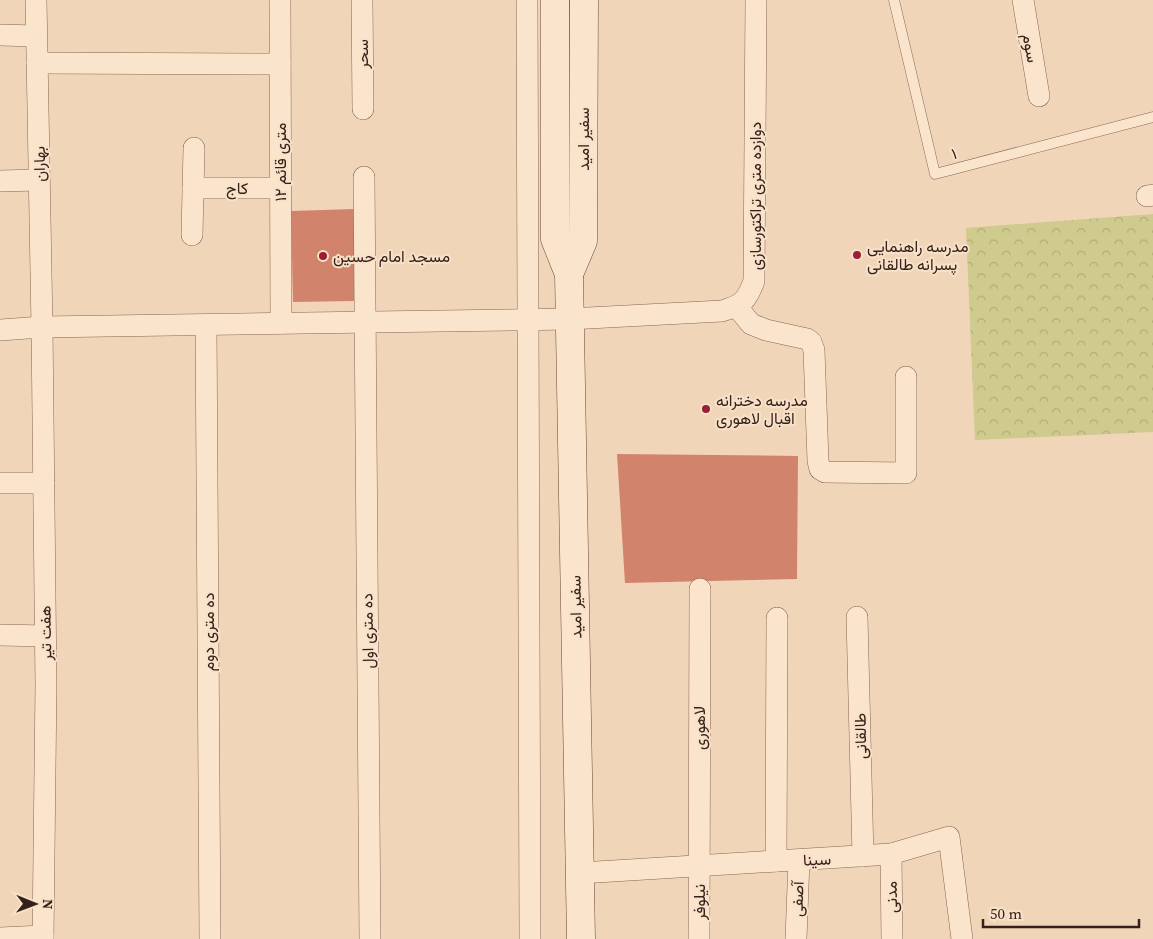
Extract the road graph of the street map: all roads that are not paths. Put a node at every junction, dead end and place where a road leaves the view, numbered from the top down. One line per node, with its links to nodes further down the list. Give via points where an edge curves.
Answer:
1 (36, 0): 11 (street, بهاران)
2 (280, 0): 13 (street, ۱۲ متری قائم)
3 (362, 0): 15 (street, سحر)
4 (527, 0): 27 (street)
5 (556, 0): 24 (main road, سفیر امید, via 555,239)
6 (584, 0): 24 (main road, سفیر امید, via 583,241)
7 (894, 0): 16 (lane, ‍۱, via 935,174)
8 (1023, 0): 14 (street, سوم)
9 (762, 1): 25 (street, دوازده متری تراکتورسازی, via 754,281 748,297)
10 (0, 35): 11 (street)
11 (36, 36): 12 (street, بهاران)
12 (37, 63): 13 (street); 19 (street, بهاران)
13 (280, 64): 22 (street, ۱۲ متری قائم)
14 (1039, 96)
15 (363, 109)
16 (1153, 117)
17 (194, 148): 21 (street)
18 (364, 177): 28 (street, ده متری اول)
19 (39, 180): 20 (street); 31 (street, بهاران)
20 (0, 181)
21 (193, 188): 22 (street, کاج); 23 (street)
22 (280, 188): 29 (street, ۱۲ متری قائم)
23 (192, 235)
24 (569, 274): 26 (main road, سفیر امید)
25 (737, 307): 26 (street, via 722,311); 33 (street, via 751,324 811,342 814,350 818,461 820,469 825,472 906,473)
26 (569, 319): 27 (street); 46 (main road, سفیر امید)
27 (529, 320): 28 (street); 51 (street)
28 (364, 322): 29 (street); 50 (street, ده متری اول)
29 (281, 323): 30 (street)
30 (206, 325): 31 (street); 49 (street, ده متری دوم)
31 (42, 327): 32 (street); 34 (street, هفت تیر)
32 (0, 330)
33 (906, 377)
34 (44, 482): 35 (street); 40 (street, هفت تیر)
35 (0, 483)
36 (700, 589): 45 (street, لاهوری)
37 (857, 616): 42 (street, طالقانی)
38 (777, 618): 44 (street)
39 (0, 636): 40 (street)
40 (45, 636): 48 (street, هفت تیر)
41 (891, 854): 42 (street, سینا); 55 (street, مدنی); 56 (street, سینا, via 949,837)
42 (863, 856): 43 (street, سینا)
43 (798, 860): 44 (street, سینا); 54 (street, آصفی)
44 (776, 861): 45 (street, سینا)
45 (699, 866): 46 (street, سینا); 53 (street, نیلوفر)
46 (580, 873): 52 (main road, سفیر امید)
47 (0, 938): 48 (street)
48 (43, 938)
49 (210, 939)
50 (370, 939)
51 (530, 939)
52 (581, 939)
53 (699, 939)
54 (796, 939)
55 (892, 939)
56 (962, 939)

